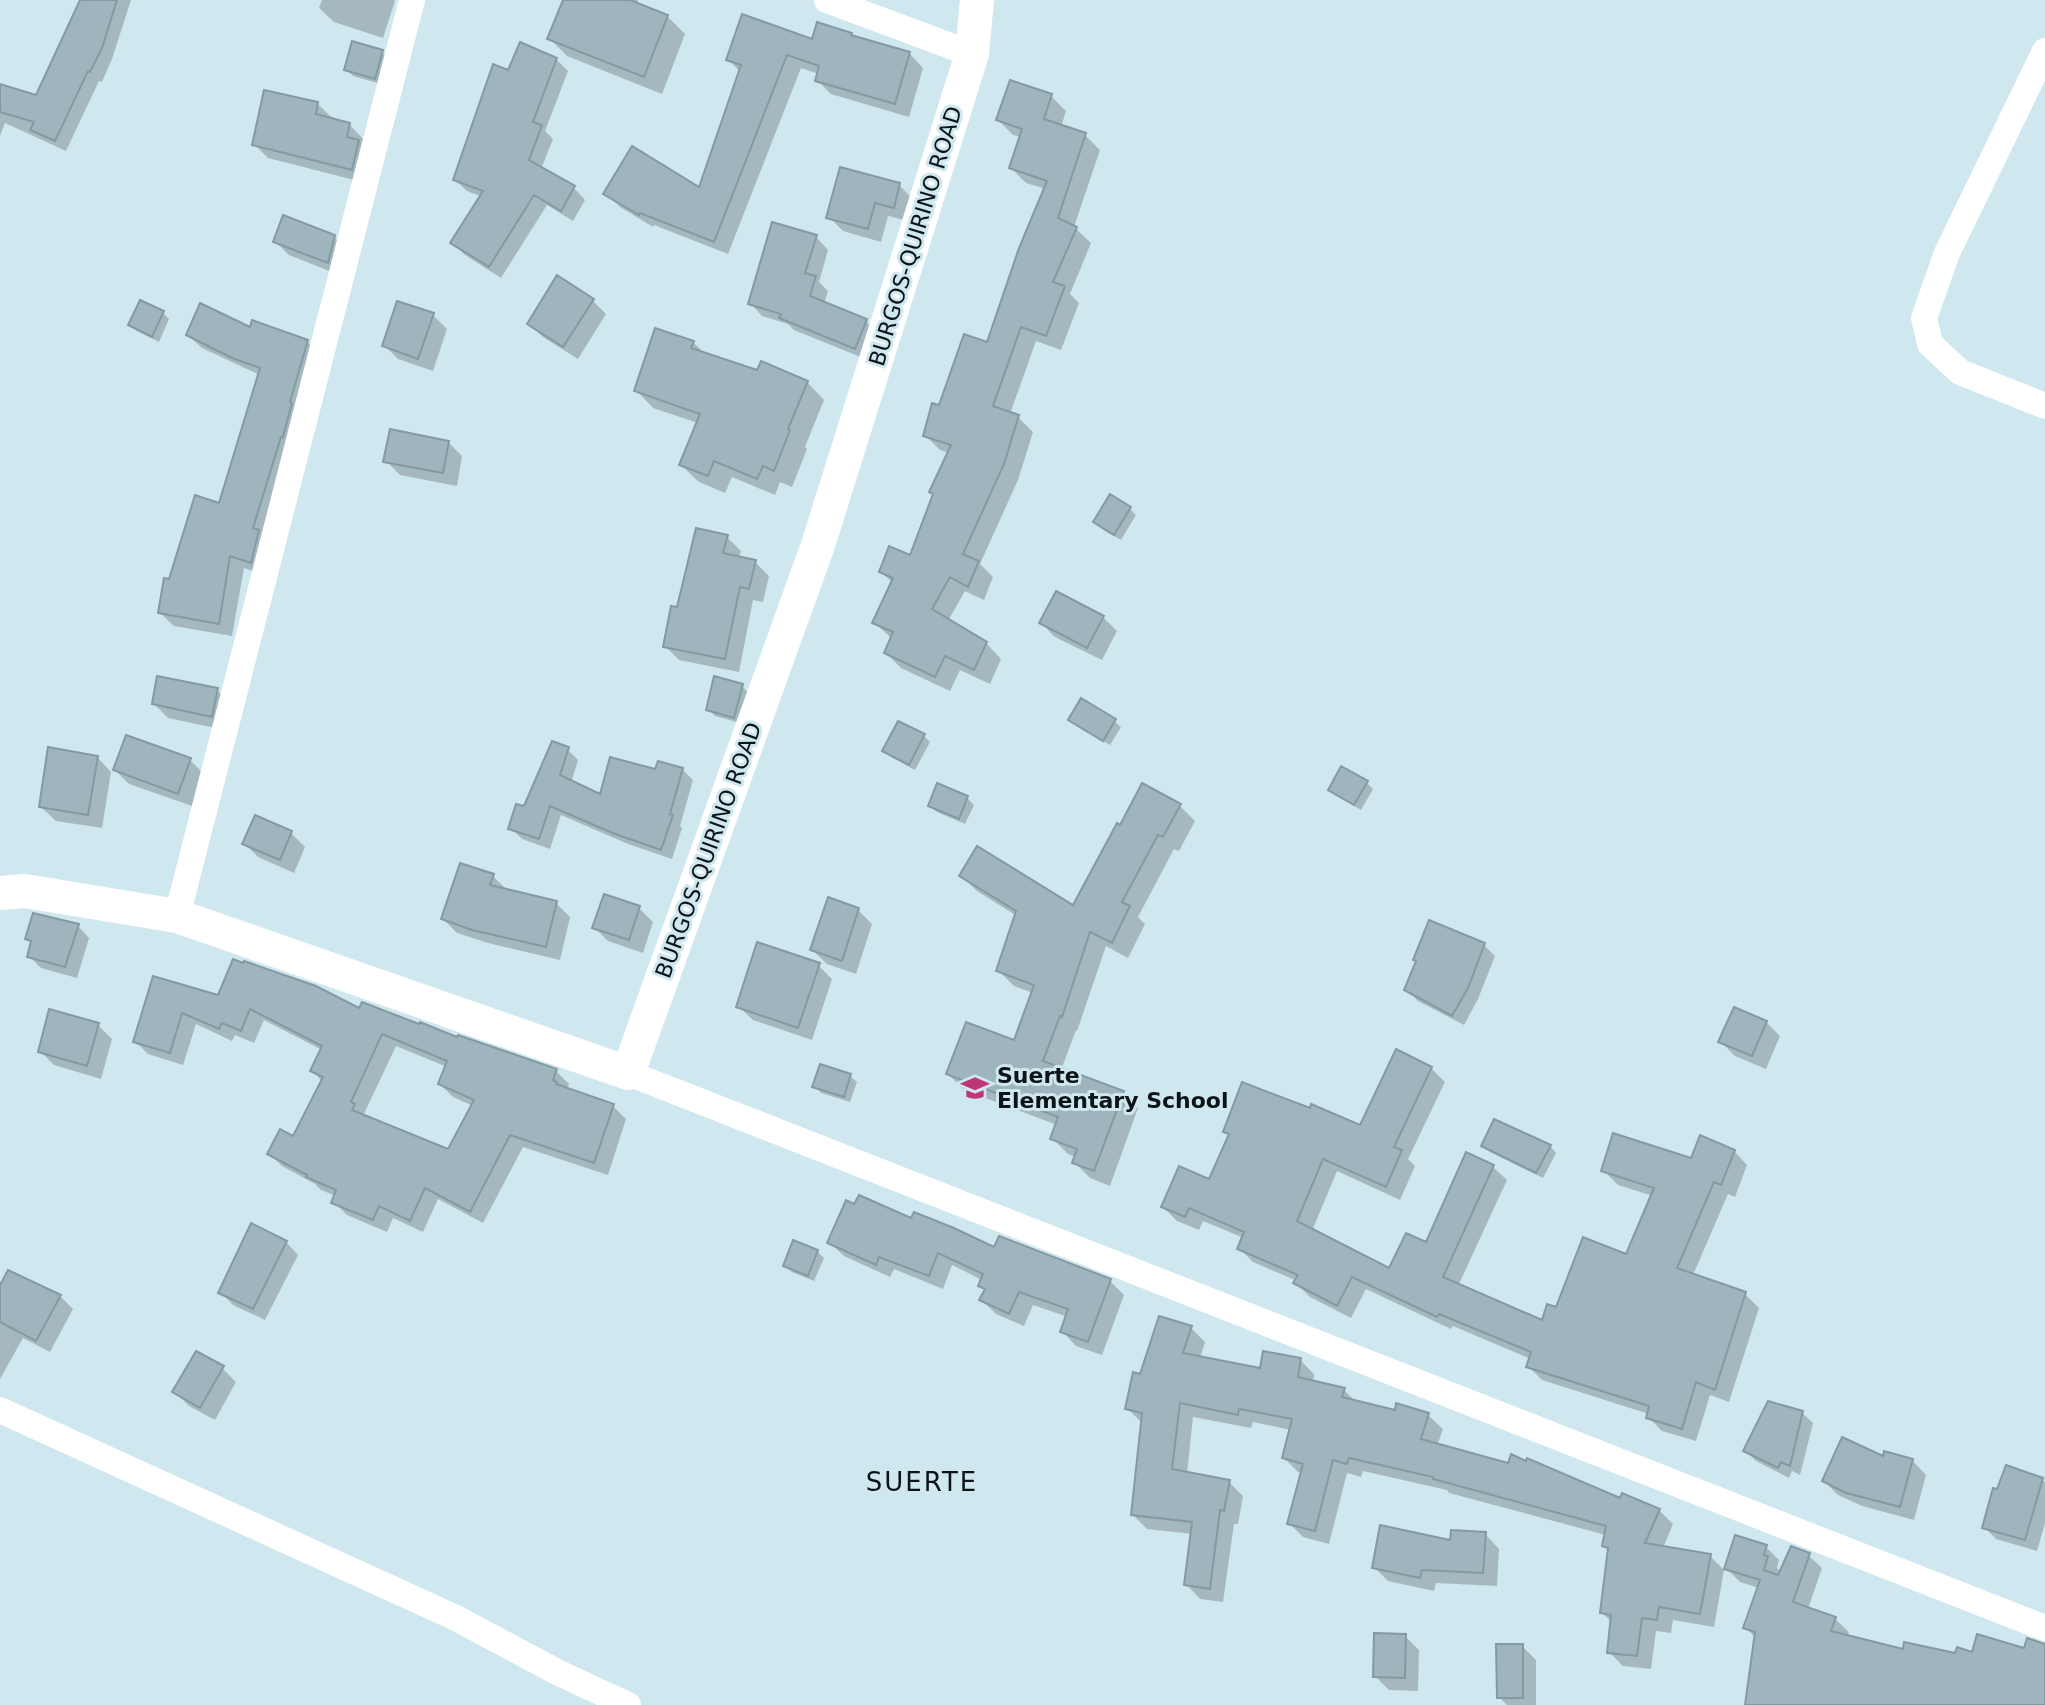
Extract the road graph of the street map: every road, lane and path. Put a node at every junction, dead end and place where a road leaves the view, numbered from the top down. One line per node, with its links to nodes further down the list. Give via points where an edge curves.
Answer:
1 (412, 0): 8 (street)
2 (827, 0): 5 (street)
3 (977, 0): 5 (street, BURGOS-QUIRINO ROAD)
4 (2045, 51): 6 (street, via 1947,253 1924,318 1930,344 1960,372)
5 (972, 54): 9 (street, BURGOS-QUIRINO ROAD, via 818,545)
6 (2045, 406)
7 (0, 893): 8 (street, via 25,891)
8 (177, 916): 9 (street)
9 (628, 1073): 11 (street)
10 (0, 1410): 12 (street, via 456,1618)
11 (2045, 1628)
12 (628, 1705)

